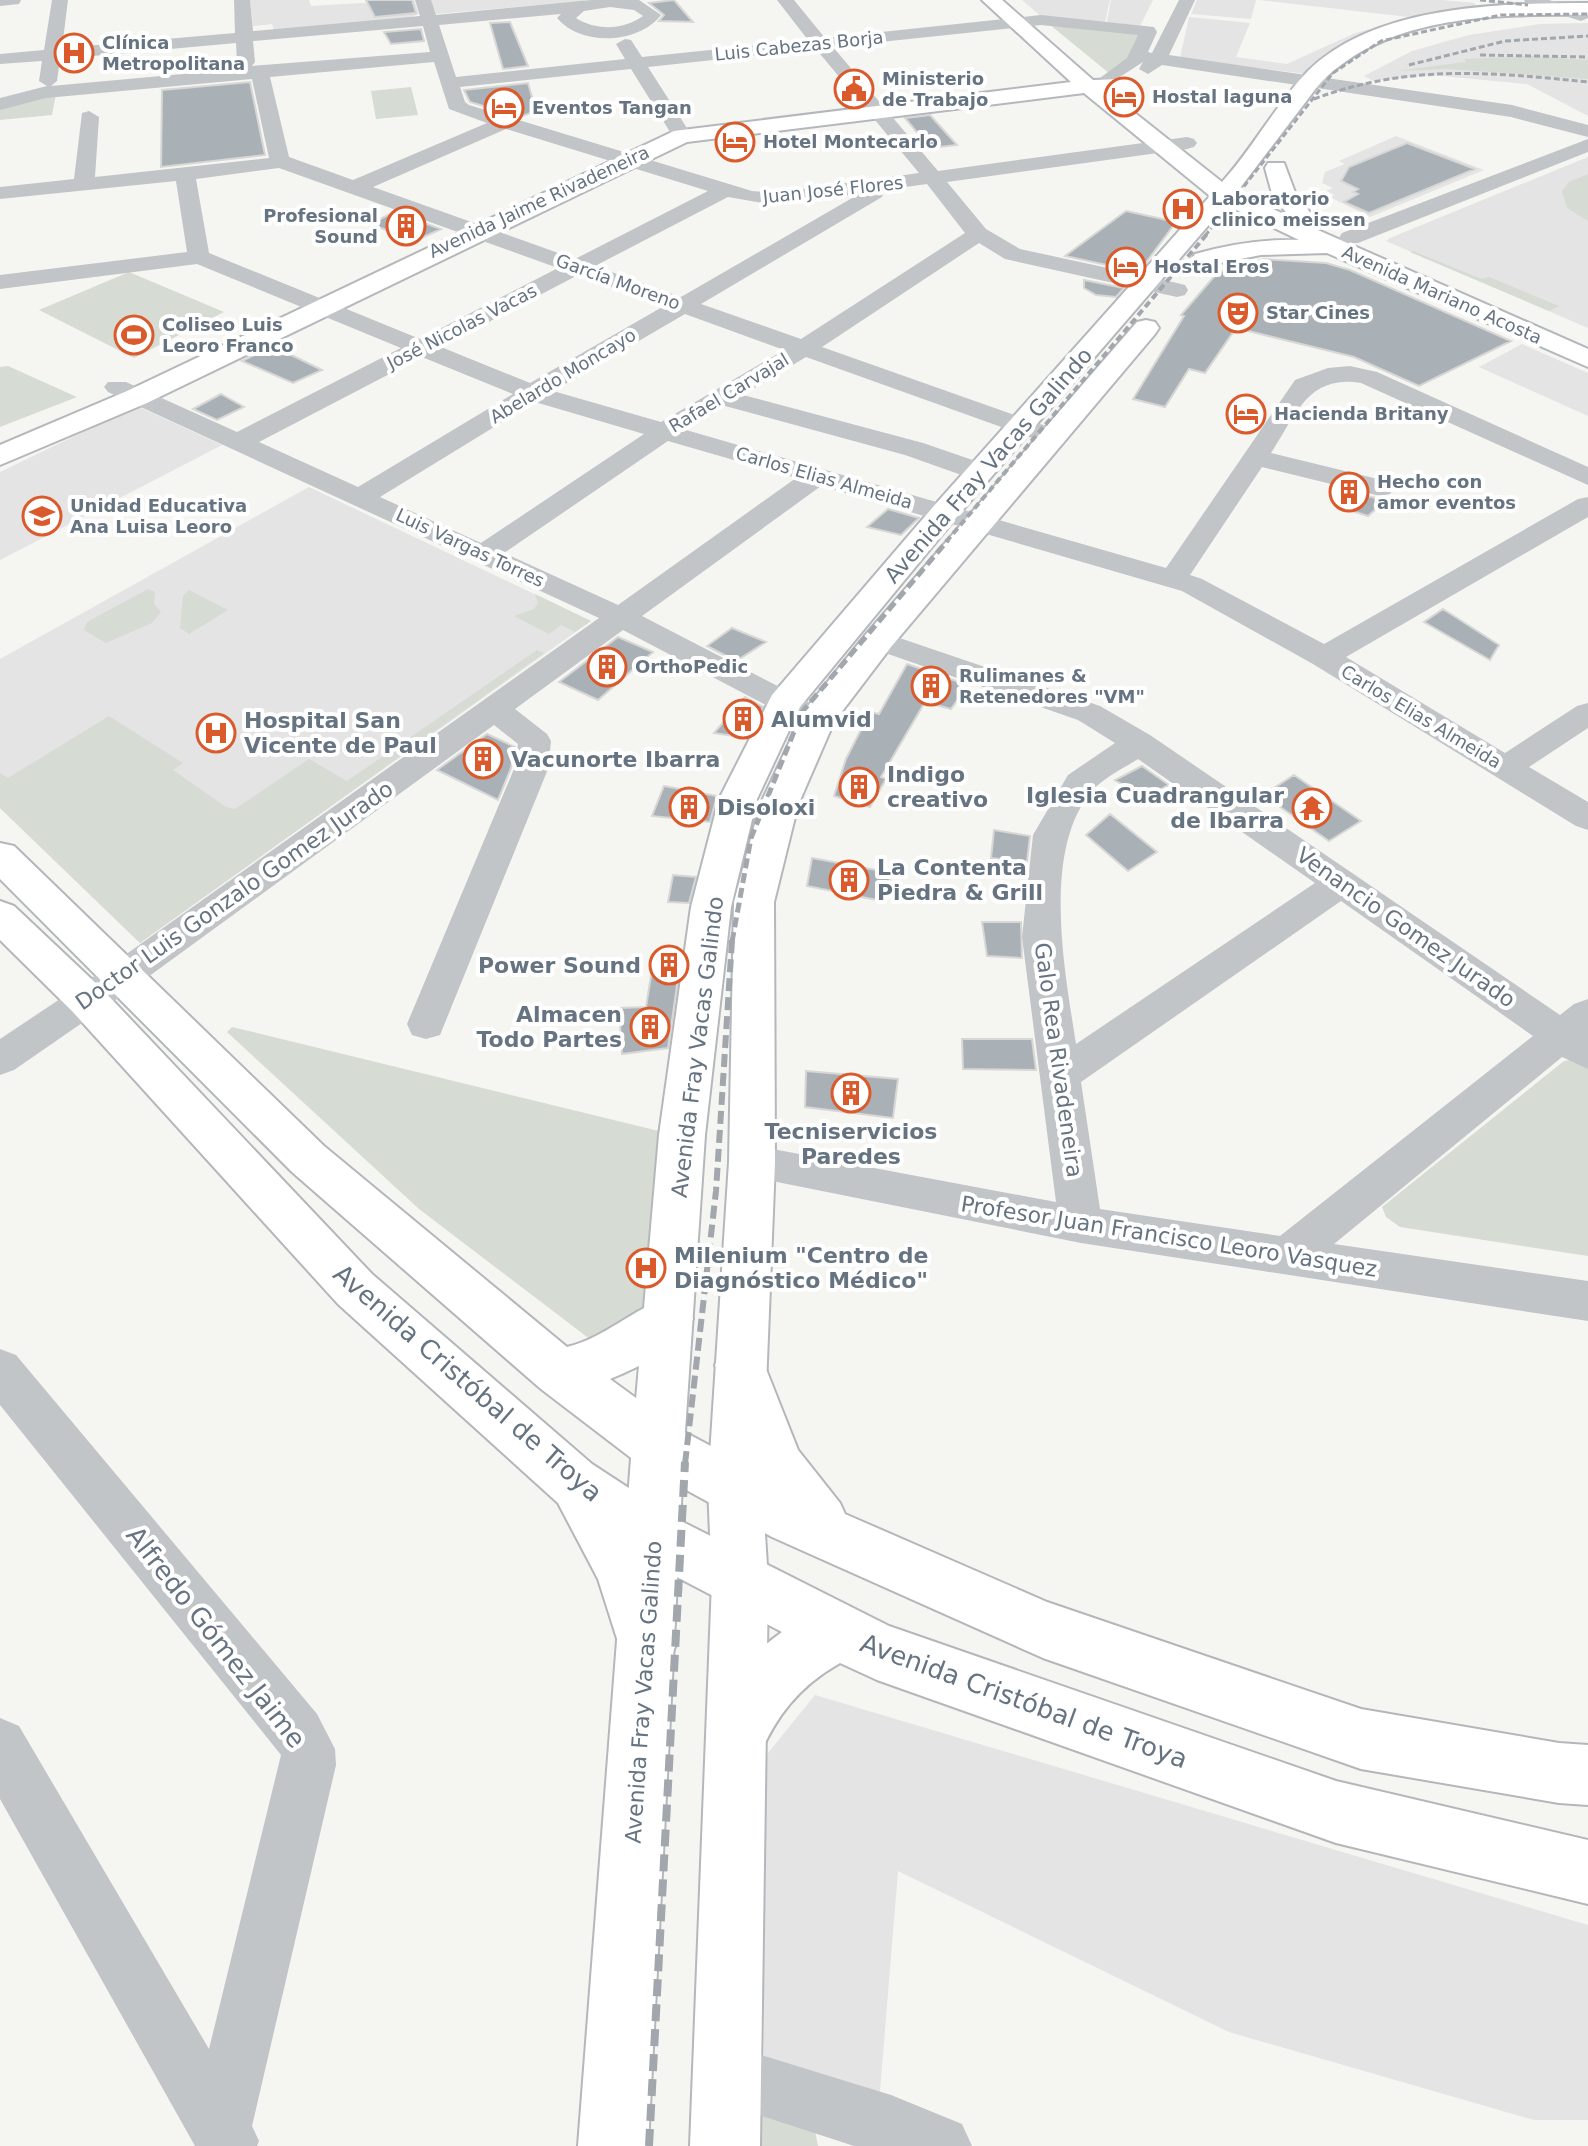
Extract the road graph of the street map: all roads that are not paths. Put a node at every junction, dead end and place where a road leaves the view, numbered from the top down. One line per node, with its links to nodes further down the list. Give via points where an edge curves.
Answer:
1 (13, 0): 11 (street)
2 (60, 0): 25 (street)
3 (242, 0): 23 (street)
4 (423, 0): 18 (street, Juan José Flores)
5 (662, 0): 13 (street)
6 (785, 0): 24 (street)
7 (991, 0): 20 (main road, Avenida Mariano Acosta)
8 (1018, 0): 19 (main road, Avenida Mariano Acosta)
9 (1187, 0): 29 (street)
10 (1535, 0): 15 (street)
11 (0, 1)
12 (602, 1): 13 (street); 14 (street)
13 (630, 3): 21 (street, via 653,15 639,26)
14 (579, 7): 18 (street); 21 (street, via 566,18 574,26)
15 (1558, 8): 17 (main road, Avenida Fray Vacas Galindo); 33 (main road, Avenida Fray Vacas Galindo, via 1464,15 1404,29 1347,50 1322,69)
16 (1159, 10): 22 (street)
17 (1586, 14): 33 (main road, Avenida Fray Vacas Galindo, via 1438,30 1394,42)
18 (430, 20): 23 (street); 26 (street, Juan José Flores)
19 (1041, 20): 20 (street, Luis Cabezas Borja); 22 (street, Luis Cabezas Borja); 32 (main road, Avenida Mariano Acosta)
20 (1018, 23): 24 (street, Luis Cabezas Borja); 32 (main road, Avenida Mariano Acosta)
21 (617, 30): 30 (street)
22 (1148, 31): 27 (street)
23 (244, 37): 25 (street); 31 (street)
24 (820, 43): 30 (street, Luis Cabezas Borja); 37 (street)
25 (52, 55): 28 (street); 35 (street)
26 (442, 56): 31 (street); 34 (street, Juan José Flores)
27 (1139, 56): 29 (street); 32 (street, via 1118,74)
28 (0, 59)
29 (1158, 59): 32 (street, via 1144,73); 33 (street)
30 (637, 63): 34 (street, Luis Cabezas Borja); 40 (street)
31 (251, 72): 35 (street); 49 (street)
32 (1097, 76): 37 (main road, Avenida Jaime Rivadeneira); 43 (main road, Avenida Mariano Acosta); 46 (main road, Avenida Mariano Acosta)
33 (1324, 82): 41 (street, via 1512,111); 44 (main road, Avenida Fray Vacas Galindo); 47 (main road, Avenida Fray Vacas Galindo)
34 (450, 83): 39 (street, Juan José Flores, via 459,107)
35 (46, 89): 36 (street)
36 (2, 99)
37 (876, 108): 40 (main road, Avenida Jaime Rivadeneira); 51 (street)
38 (89, 117): 52 (street)
39 (505, 122): 45 (street, Juan José Flores); 54 (street)
40 (679, 131): 45 (main road, Avenida Jaime Rivadeneira); 48 (main road, Avenida Jaime Rivadeneira)
41 (1588, 131)
42 (1588, 145): 61 (street)
43 (1163, 146): 46 (street, Juan José Flores); 51 (street, Juan José Flores); 57 (main road, Avenida Mariano Acosta)
44 (1263, 146): 46 (main road, via 1235,157); 57 (main road, Avenida Fray Vacas Galindo, via 1242,167)
45 (606, 152): 48 (street, Juan José Flores); 59 (main road, Avenida Jaime Rivadeneira)
46 (1202, 152): 57 (main road, Avenida Mariano Acosta)
47 (1287, 152): 57 (main road, Avenida Fray Vacas Galindo); 58 (main road, via 1285,197)
48 (630, 158): 55 (street, Juan José Flores); 59 (main road, Avenida Jaime Rivadeneira)
49 (280, 161): 50 (street); 54 (street, García Moreno)
50 (185, 174): 52 (street); 62 (street)
51 (933, 180): 53 (street, Juan José Flores); 60 (street)
52 (84, 184): 56 (street)
53 (890, 185): 55 (street, Juan José Flores, via 774,199); 68 (street, Abelardo Moncayo)
54 (353, 188): 59 (street, García Moreno)
55 (726, 190): 64 (street, José Nicolas Vacas)
56 (0, 193)
57 (1239, 194): 58 (main road, Avenida Mariano Acosta); 61 (main road, Avenida Mariano Acosta); 63 (main road, Avenida Fray Vacas Galindo); 66 (main road, Avenida Fray Vacas Galindo)
58 (1301, 216): 61 (main road, Avenida Mariano Acosta)
59 (468, 227): 64 (street, García Moreno); 67 (main road, Avenida Jaime Rivadeneira)
60 (978, 234): 66 (street, via 1013,254); 71 (street, Rafael Carvajal)
61 (1349, 246): 63 (main road, via 1265,246); 69 (main road, Avenida Mariano Acosta); 72 (main road, Avenida Mariano Acosta)
62 (199, 257): 65 (street); 67 (street, Carlos Elias Almeida)
63 (1204, 259): 66 (main road, Avenida Fray Vacas Galindo)
64 (578, 266): 68 (street, García Moreno); 70 (street, José Nicolas Vacas)
65 (0, 282)
66 (1161, 287): 77 (main road, Avenida Fray Vacas Galindo)
67 (311, 301): 70 (street, Carlos Elias Almeida); 73 (main road, Avenida Jaime Rivadeneira)
68 (682, 306): 71 (street, García Moreno); 74 (street, Abelardo Moncayo)
69 (1588, 339)
70 (422, 348): 74 (street, Carlos Elias Almeida); 79 (street, José Nicolas Vacas)
71 (804, 348): 75 (street, Rafael Carvajal); 77 (street, García Moreno)
72 (1588, 359)
73 (127, 392): 78 (main road, Avenida Jaime Rivadeneira); 79 (street, Luis Vargas Torres); 80 (main road, Avenida Jaime Rivadeneira)
74 (532, 393): 76 (street, Carlos Elias Almeida); 86 (street, Abelardo Moncayo)
75 (723, 398): 76 (street, Rafael Carvajal); 82 (street)
76 (664, 432): 83 (street, Carlos Elias Almeida); 89 (street, Rafael Carvajal)
77 (1038, 432): 82 (main road, Avenida Fray Vacas Galindo); 88 (main road, Avenida Fray Vacas Galindo)
78 (0, 440)
79 (240, 441): 86 (street, Luis Vargas Torres)
80 (0, 456)
81 (1256, 457): 84 (street, via 1304,385 1322,374 1343,371 1368,377); 85 (street); 90 (street)
82 (980, 472): 88 (main road, Avenida Fray Vacas Galindo)
83 (817, 476): 88 (street, Carlos Elias Almeida); 91 (street, Doctor Luis Gonzalo Gomez Jurado)
84 (1588, 477)
85 (1380, 488)
86 (362, 496): 89 (street, Luis Vargas Torres)
87 (1588, 505): 93 (street)
88 (962, 518): 90 (street, Carlos Elias Almeida); 92 (main road, Avenida Fray Vacas Galindo); 95 (main road, Avenida Fray Vacas Galindo)
89 (482, 555): 91 (street, Luis Vargas Torres)
90 (1173, 579): 93 (street, Carlos Elias Almeida, via 1216,596)
91 (621, 617): 94 (street, Doctor Luis Gonzalo Gomez Jurado); 95 (street, Luis Vargas Torres)
92 (879, 640): 95 (main road, Avenida Fray Vacas Galindo); 97 (street, Venancio Gomez Jurado, via 1089,713)
93 (1324, 657): 98 (street, Carlos Elias Almeida)
94 (494, 709): 103 (street, Doctor Luis Gonzalo Gomez Jurado); 104 (street, via 535,741 531,769)
95 (800, 711): 108 (main road, Avenida Fray Vacas Galindo, via 754,902); 112 (main road, Avenida Fray Vacas Galindo, via 738,799 711,907 682,1135)
96 (1588, 713): 98 (street)
97 (1138, 743): 101 (street, Venancio Gomez Jurado); 107 (street, Galo Rea Rivadeneira, via 1080,783 1050,835 1041,937)
98 (1505, 768): 99 (street, Carlos Elias Almeida)
99 (1588, 818)
100 (0, 856): 103 (main road, Avenida Cristóbal de Troya)
101 (1342, 883): 105 (street, Venancio Gomez Jurado); 107 (street)
102 (0, 916): 103 (main road, Avenida Cristóbal de Troya)
103 (105, 988): 106 (street, Doctor Luis Gonzalo Gomez Jurado); 115 (main road, Avenida Cristóbal de Troya); 117 (main road, Avenida Cristóbal de Troya, via 355,1289)
104 (426, 1024)
105 (1579, 1035): 110 (street)
106 (0, 1059)
107 (1059, 1076): 109 (street, Galo Rea Rivadeneira)
108 (752, 1162): 109 (street, Profesor Juan Francisco Leoro Vasquez); 113 (main road, Avenida Fray Vacas Galindo)
109 (1081, 1225): 110 (street, Profesor Juan Francisco Leoro Vasquez)
110 (1287, 1256): 111 (street, Profesor Juan Francisco Leoro Vasquez)
111 (1588, 1301)
112 (668, 1319): 115 (main road, via 624,1350); 116 (main road, Avenida Fray Vacas Galindo)
113 (740, 1365): 118 (main road, Avenida Fray Vacas Galindo); 120 (main road, via 766,1446 788,1486)
114 (0, 1370): 129 (street, Alfredo Gómez Jaime, via 308,1749)
115 (559, 1372): 116 (main road, Avenida Cristóbal de Troya)
116 (658, 1446): 118 (main road, Avenida Cristóbal de Troya); 119 (main road, Avenida Fray Vacas Galindo)
117 (573, 1482): 119 (main road, Avenida Cristóbal de Troya); 123 (main road, via 606,1534 636,1599)
118 (735, 1486): 120 (main road, Avenida Cristóbal de Troya); 121 (main road, Avenida Fray Vacas Galindo)
119 (654, 1536): 121 (main road, Avenida Cristóbal de Troya); 123 (main road, Avenida Fray Vacas Galindo)
120 (837, 1538): 126 (main road, Avenida Cristóbal de Troya, via 1043,1629 1361,1739)
121 (740, 1582): 122 (main road, Avenida Cristóbal de Troya); 124 (main road, Avenida Fray Vacas Galindo)
122 (840, 1633): 124 (main road, via 809,1646 779,1670 745,1715); 127 (main road, Avenida Cristóbal de Troya, via 877,1651 1336,1812)
123 (646, 1647): 130 (main road, Avenida Fray Vacas Galindo)
124 (736, 1740): 128 (main road, Avenida Fray Vacas Galindo)
125 (0, 1745): 129 (street)
126 (1588, 1775)
127 (1588, 1872)
128 (726, 2075): 131 (main road, Avenida Fray Vacas Galindo); 132 (street)
129 (225, 2137)
130 (613, 2146)
131 (725, 2146)
132 (940, 2146)

